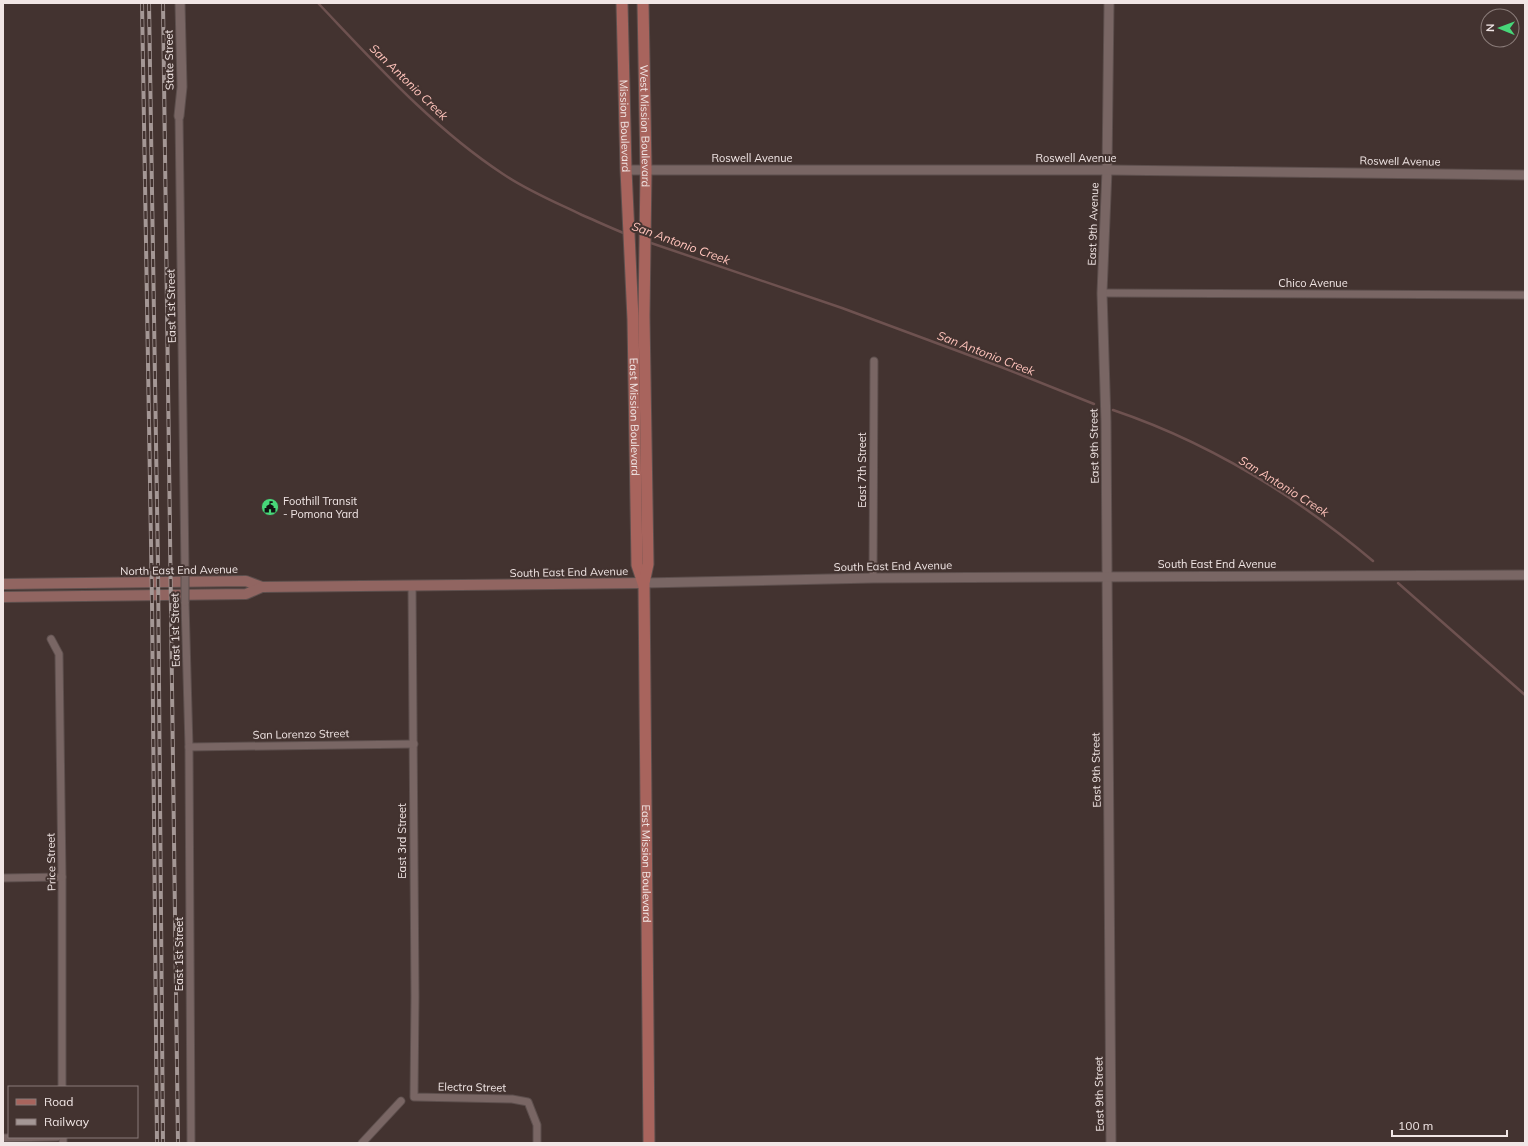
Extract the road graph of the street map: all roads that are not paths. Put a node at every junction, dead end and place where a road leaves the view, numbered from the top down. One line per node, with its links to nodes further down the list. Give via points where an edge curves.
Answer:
1 (180, 3): 5 (street, State Street, via 182,87)
2 (622, 3): 6 (main road, Mission Boulevard)
3 (643, 3): 7 (main road, West Mission Boulevard)
4 (1109, 3): 8 (street, East 9th Avenue)
5 (179, 116): 26 (street, East 1st Street, bridge)
6 (626, 170): 7 (street, Roswell Avenue); 10 (main road, Mission Boulevard)
7 (646, 170): 8 (street, Roswell Avenue); 11 (main road, West Mission Boulevard)
8 (1107, 170): 9 (street, Roswell Avenue); 12 (street, East 9th Avenue)
9 (1525, 175)
10 (630, 248): 19 (main road, East Mission Boulevard, via 637,565)
11 (645, 249): 19 (main road, East Mission Boulevard, via 648,564)
12 (1102, 293): 13 (street, Chico Avenue); 15 (street, East 9th Avenue)
13 (1525, 295)
14 (874, 361): 18 (street, East 7th Street)
15 (1105, 397): 17 (street, East 9th Street)
16 (1525, 574): 17 (street, South East End Avenue)
17 (1106, 576): 18 (street, South East End Avenue); 36 (street, East 9th Street)
18 (873, 578): 19 (street, South East End Avenue)
19 (644, 583): 21 (main road, South East End Avenue); 35 (main road, East Mission Boulevard)
20 (3, 584): 22 (main road, North East End Avenue, via 246,581)
21 (412, 585): 22 (main road, South East End Avenue); 25 (street, East 3rd Street)
22 (262, 587): 23 (main road, via 246,594)
23 (3, 597)
24 (51, 639): 27 (street, Price Street, via 59,654)
25 (414, 744): 26 (street, San Lorenzo Street); 30 (street, East 3rd Street)
26 (188, 747): 32 (street, East 1st Street)
27 (62, 877): 28 (street); 29 (street, Price Street)
28 (3, 878)
29 (62, 1086)
30 (414, 1097): 34 (street, Electra Street, via 512,1099 528,1102 537,1124)
31 (402, 1101): 33 (street)
32 (191, 1143)
33 (362, 1143)
34 (537, 1143)
35 (649, 1143)
36 (1111, 1143)

